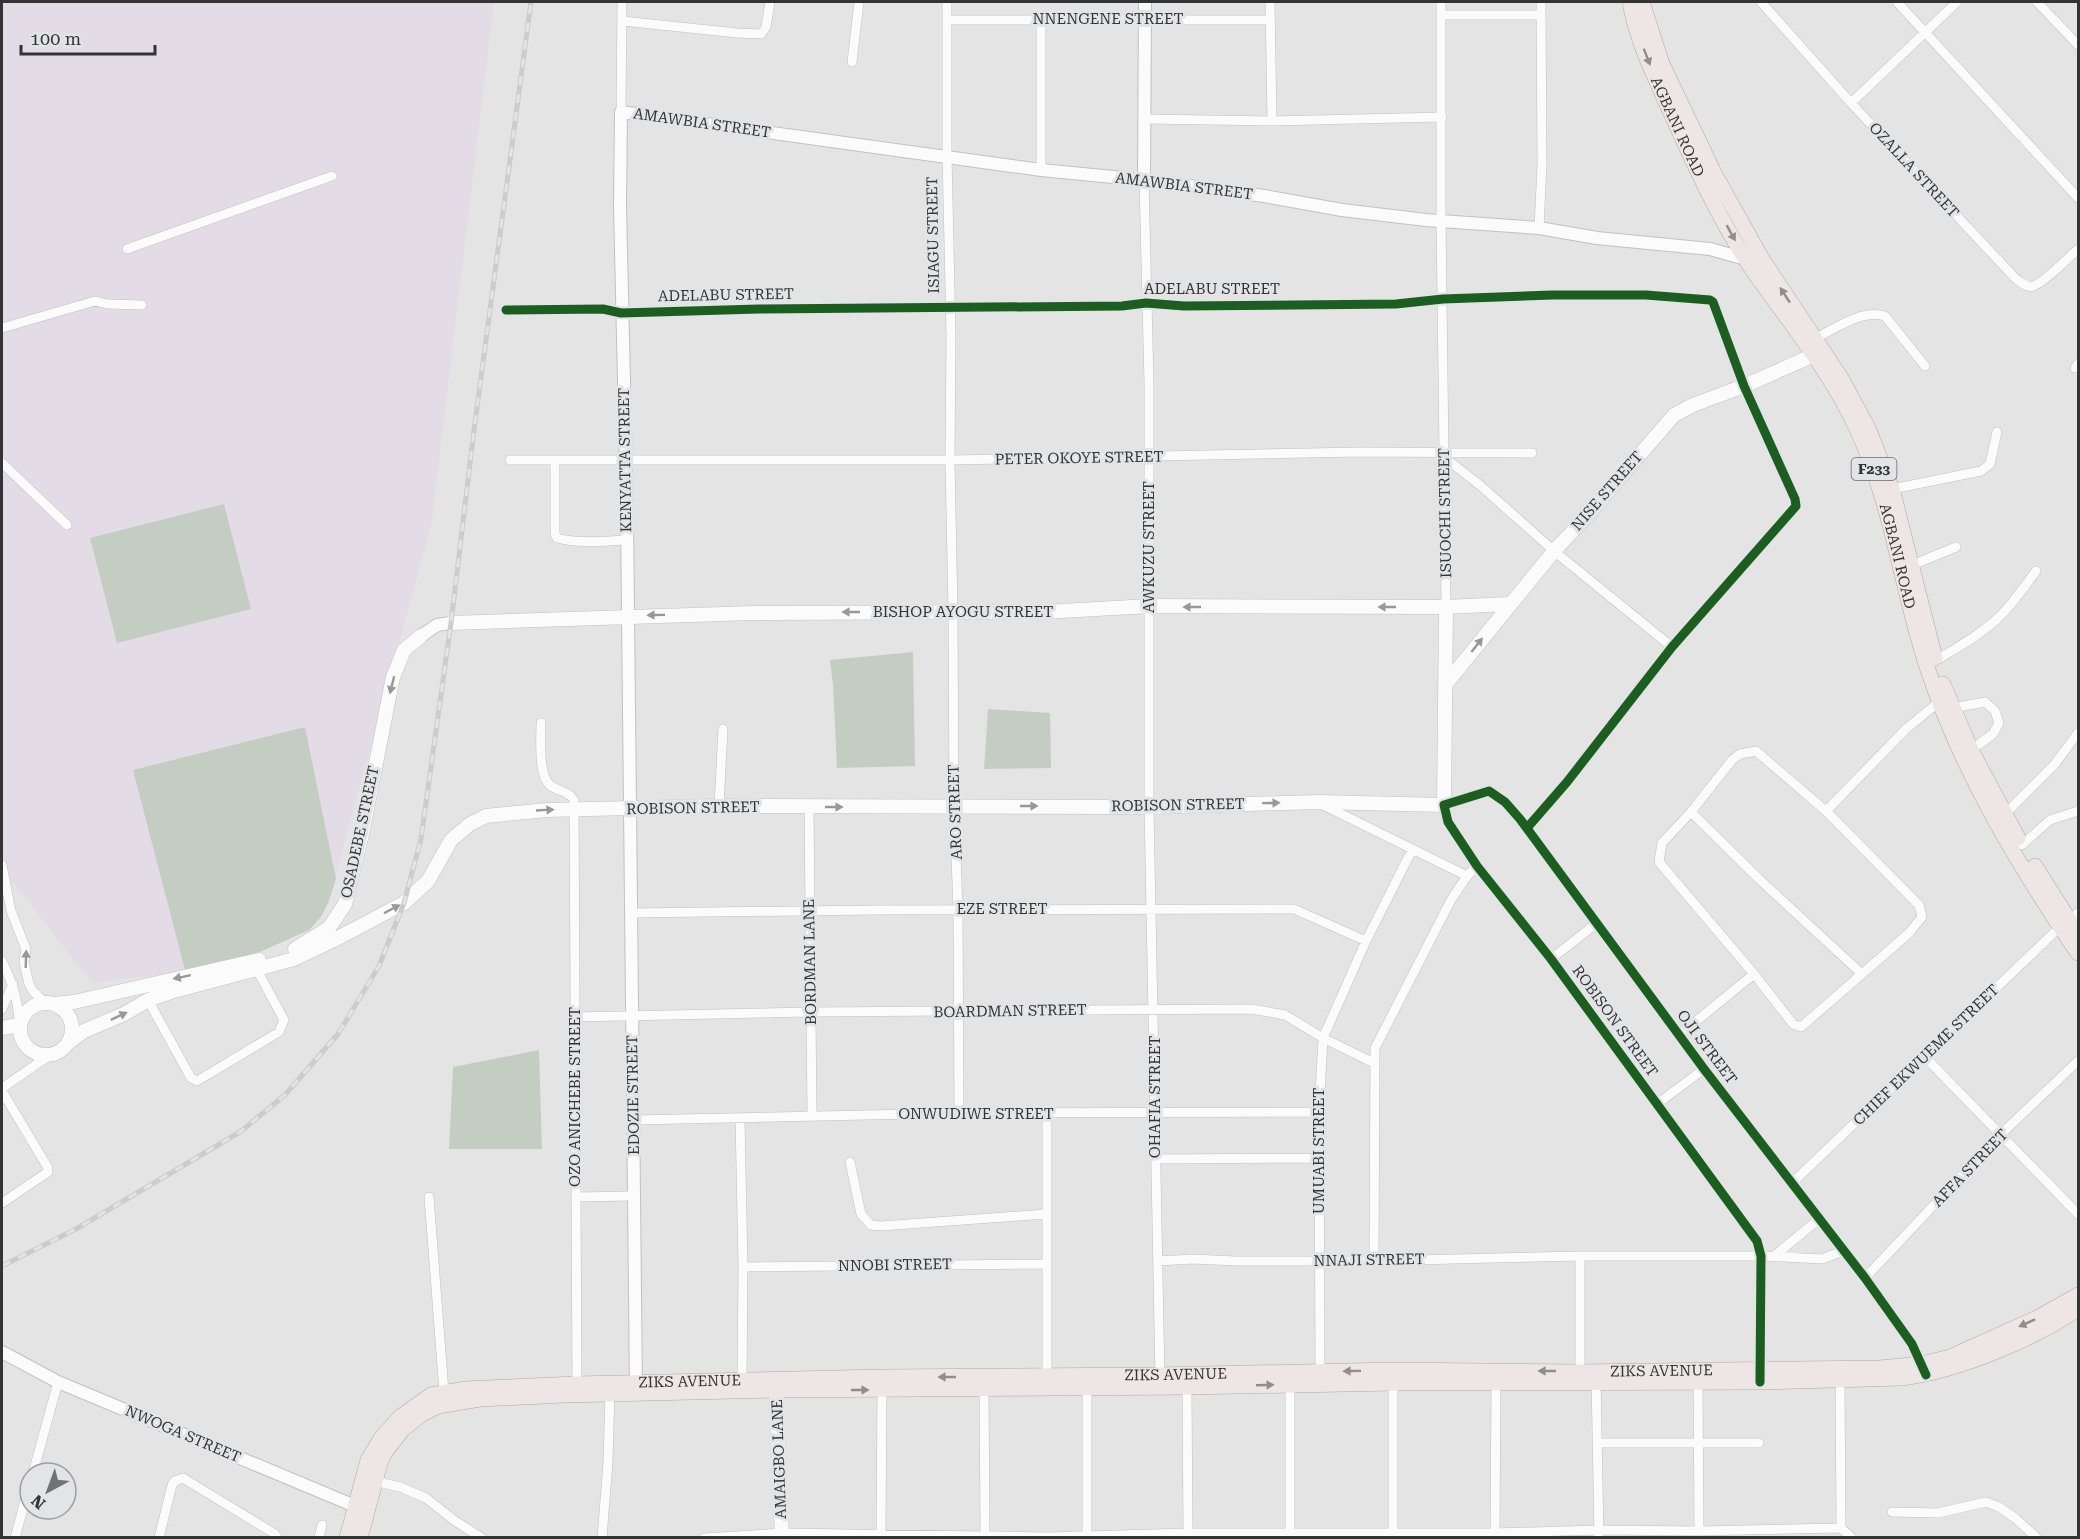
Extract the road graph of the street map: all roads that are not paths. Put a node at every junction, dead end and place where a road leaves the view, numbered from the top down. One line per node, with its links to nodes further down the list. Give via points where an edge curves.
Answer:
1 (622, 2): 21 (street)
2 (770, 2): 21 (street, via 761,34)
3 (859, 2): 24 (street)
4 (946, 2): 19 (street, ISIAGU STREET)
5 (1145, 2): 18 (street)
6 (1270, 2): 20 (street)
7 (1441, 2): 15 (street, ISUOCHI STREET)
8 (1541, 2): 16 (street)
9 (1630, 2): 39 (main road, AGBANI ROAD / F233, one-way to 39, via 1641,43 1681,138)
10 (1642, 2): 39 (main road, AGBANI ROAD / F233, via 1662,64)
11 (1761, 2): 25 (street, OZALLA STREET)
12 (1896, 2): 22 (street)
13 (1956, 2): 22 (street)
14 (2037, 2): 23 (street)
15 (1441, 15): 16 (street); 27 (street, ISUOCHI STREET)
16 (1541, 15): 36 (street)
17 (1041, 19): 18 (street, NNENGENE STREET); 19 (street, NNENGENE STREET); 31 (street)
18 (1144, 19): 20 (street, NNENGENE STREET); 28 (street)
19 (947, 20): 30 (street, ISIAGU STREET)
20 (1270, 20): 29 (street)
21 (622, 21): 26 (street)
22 (1925, 31): 25 (street); 34 (street)
23 (2079, 45)
24 (852, 62)
25 (1851, 103): 38 (street, OZALLA STREET, via 2026,286 2040,282)
26 (621, 112): 30 (street, AMAWBIA STREET); 45 (street, KENYATTA STREET)
27 (1442, 117): 29 (street); 35 (street, ISUOCHI STREET)
28 (1145, 119): 29 (street); 33 (street)
29 (1272, 121)
30 (947, 156): 31 (street, AMAWBIA STREET); 43 (street, ISIAGU STREET)
31 (1041, 170): 33 (street, AMAWBIA STREET)
32 (332, 176): 37 (street)
33 (1144, 180): 35 (street, AMAWBIA STREET); 41 (street, AWKUZU STREET)
34 (2079, 198)
35 (1441, 221): 36 (street, AMAWBIA STREET); 40 (street, ISUOCHI STREET)
36 (1539, 228): 39 (street, AMAWBIA STREET, via 1710,249)
37 (127, 249)
38 (2079, 249)
39 (1754, 260): 47 (main road, AGBANI ROAD / F233)
40 (1443, 299): 41 (street, ADELABU STREET, via 1396,304); 49 (street, ADELABU STREET, via 1552,294 1710,300); 52 (street, ISUOCHI STREET)
41 (1146, 303): 43 (street, ADELABU STREET); 53 (street, AWKUZU STREET)
42 (142, 305): 46 (street, via 95,301)
43 (950, 308): 45 (street, ADELABU STREET); 56 (street, ISIAGU STREET)
44 (506, 310): 45 (street, ADELABU STREET, via 603,309)
45 (621, 313): 55 (street, KENYATTA STREET)
46 (2, 328)
47 (1816, 349): 48 (street, via 1852,320 1882,315); 49 (main road, NISE STREET); 59 (main road, AGBANI ROAD / F233, via 1841,378 1860,411); 76 (main road, AGBANI ROAD / F233, via 1875,472 1926,665)
48 (1925, 366)
49 (1744, 386): 63 (main road, NISE STREET, via 1674,415); 73 (street, via 1796,506)
50 (1997, 432): 59 (street, via 1990,464 1981,471)
51 (1532, 453): 52 (street, PETER OKOYE STREET)
52 (1444, 455): 53 (street, PETER OKOYE STREET); 63 (street); 68 (street, ISUOCHI STREET)
53 (1148, 456): 56 (street, PETER OKOYE STREET); 67 (street, AWKUZU STREET)
54 (510, 460): 57 (street, PETER OKOYE STREET)
55 (625, 460): 56 (street, PETER OKOYE STREET); 57 (street, PETER OKOYE STREET); 61 (street, KENYATTA STREET)
56 (950, 460): 69 (street, ISIAGU STREET)
57 (555, 461): 61 (street, via 557,538 579,542)
58 (2, 463): 60 (street)
59 (1892, 489): 64 (main road, AGBANI ROAD / F233)
60 (67, 525)
61 (626, 540): 70 (street, KENYATTA STREET)
62 (1956, 547): 64 (street)
63 (1554, 551): 66 (main road, NISE STREET); 73 (street)
64 (1912, 565): 74 (main road, AGBANI ROAD / F233)
65 (2036, 571): 74 (street, via 2001,616)
66 (1509, 604): 68 (main road, BISHOP AYOGU STREET); 75 (main road, NISE STREET, one-way to 66)
67 (1149, 606): 68 (main road, BISHOP AYOGU STREET, one-way to 67); 69 (main road, BISHOP AYOGU STREET); 86 (street, AWKUZU STREET)
68 (1446, 607): 75 (main road, ISUOCHI STREET)
69 (953, 612): 70 (main road, BISHOP AYOGU STREET, one-way to 70); 84 (street, ARO STREET)
70 (628, 616): 71 (main road, BISHOP AYOGU STREET); 87 (street, KENYATTA STREET)
71 (451, 623): 72 (street, BISHOP AYOGU STREET, via 437,625)
72 (421, 636): 104 (main road, OSADEBE STREET, one-way to 104, via 404,650 393,677 352,879)
73 (1672, 647): 93 (street)
74 (1935, 661): 76 (main road, AGBANI ROAD / F233)
75 (1445, 685): 82 (main road, ISUOCHI STREET)
76 (1946, 705): 80 (main road, AGBANI ROAD / F233); 80 (street, via 1985,702 1995,711 1999,723 1994,734); 89 (street, via 1907,728); 103 (main road, AGBANI ROAD / F233, via 1964,762 1991,813)
77 (541, 723): 88 (street, via 544,776 550,786 572,796)
78 (723, 729): 83 (street)
79 (2079, 733): 92 (street, via 2054,765)
80 (1971, 750): 92 (main road, AGBANI ROAD / F233)
81 (1317, 802): 82 (main road, ROBISON STREET); 86 (main road, ROBISON STREET, one-way to 81); 95 (street)
82 (1444, 805): 93 (street, OJI STREET, via 1489,791 1511,808); 97 (street, ROBISON STREET, via 1448,822)
83 (719, 806): 85 (main road, ROBISON STREET); 87 (main road, ROBISON STREET)
84 (954, 806): 85 (main road, ROBISON STREET, one-way to 84); 86 (main road, ROBISON STREET, one-way to 86); 99 (street, ARO STREET)
85 (809, 807): 101 (street, BORDMAN LANE)
86 (1149, 807): 100 (street, OHAFIA STREET)
87 (629, 809): 88 (main road, ROBISON STREET); 102 (street, EDOZIE STREET)
88 (574, 810): 107 (main road, one-way to 88, via 419,891 451,840 477,820 495,814); 123 (street, OZO ANICHEBE STREET)
89 (1826, 811): 91 (street, via 1756,751 1732,760); 114 (street, via 1919,905 1922,918)
90 (2079, 811): 94 (street, via 2050,820)
91 (1691, 812): 113 (street, via 1662,843 1659,862); 114 (street)
92 (2004, 815): 94 (main road, AGBANI ROAD / F233)
93 (1527, 828): 105 (street, OJI STREET)
94 (2022, 845): 103 (main road, AGBANI ROAD / F233)
95 (1412, 850): 98 (street); 108 (street, UMUABI STREET)
96 (2, 865): 117 (street, one-way to 96, via 41,999 29,984 24,962 26,949 11,911)
97 (1477, 866): 98 (street); 110 (street, ROBISON STREET)
98 (1467, 876): 132 (street, via 1377,1041)
99 (958, 909): 100 (street, EZE STREET); 101 (street, EZE STREET); 121 (street, ARO STREET)
100 (1151, 909): 108 (street, EZE STREET, via 1294,909); 119 (street, OHAFIA STREET)
101 (809, 911): 102 (street, EZE STREET); 120 (street, BORDMAN LANE)
102 (631, 913): 122 (street, EDOZIE STREET)
103 (2070, 920): 106 (main road, AGBANI ROAD / F233); 109 (main road, AGBANI ROAD / F233); 130 (street, CHIEF EKWUEME STREET)
104 (334, 923): 107 (main road); 117 (main road, OSADEBE STREET, one-way to 117, via 307,943 270,957)
105 (1597, 923): 110 (street); 126 (street, OJI STREET)
106 (2079, 934)
107 (340, 937): 112 (main road, via 294,959)
108 (1366, 941): 127 (street, UMUABI STREET)
109 (2079, 953)
110 (1551, 959): 135 (street, ROBISON STREET)
111 (2, 960): 115 (street)
112 (257, 970): 116 (main road); 116 (street, via 284,1020 282,1028 197,1081)
113 (1754, 974): 114 (street, via 1793,1024 1801,1027); 126 (street)
114 (1862, 974)
115 (13, 984): 118 (street); 124 (street)
116 (148, 1000): 128 (main road, one-way to 116)
117 (54, 1004): 124 (main road, via 31,1007); 128 (main road, via 67,1012 71,1020)
118 (2, 1009)
119 (1154, 1009): 121 (street, BOARDMAN STREET); 127 (street, BOARDMAN STREET, via 1276,1012); 136 (street, OHAFIA STREET)
120 (810, 1012): 121 (street, BOARDMAN STREET); 122 (street, BOARDMAN STREET); 140 (street, BORDMAN LANE)
121 (959, 1013): 138 (street, ARO STREET)
122 (632, 1015): 123 (street, BOARDMAN STREET); 142 (street, EDOZIE STREET)
123 (575, 1017): 150 (street, OZO ANICHEBE STREET)
124 (19, 1024): 125 (main road); 129 (main road, via 29,1049)
125 (2, 1028)
126 (1679, 1035): 133 (street, OJI STREET)
127 (1323, 1038): 132 (street, BOARDMAN STREET); 137 (street, UMUABI STREET)
128 (68, 1043): 129 (main road)
129 (50, 1055): 134 (street)
130 (1924, 1056): 143 (street); 147 (street, CHIEF EKWUEME STREET)
131 (2079, 1061): 143 (street, AFFA STREET)
132 (1374, 1062): 161 (street)
133 (1704, 1069): 135 (street); 147 (street, OJI STREET)
134 (2, 1090): 151 (street, via 48,1168 48,1172)
135 (1657, 1104): 157 (street, ROBISON STREET, via 1739,1213 1757,1241)
136 (1155, 1112): 137 (street, ONWUDIWE STREET); 139 (street, ONWUDIWE STREET); 145 (street, OHAFIA STREET)
137 (1318, 1112): 144 (street, UMUABI STREET)
138 (959, 1113): 139 (street, ONWUDIWE STREET); 140 (street, ONWUDIWE STREET)
139 (1047, 1114): 152 (street)
140 (812, 1116): 141 (street, ONWUDIWE STREET)
141 (740, 1118): 142 (street, ONWUDIWE STREET); 163 (street)
142 (633, 1120): 148 (street, EDOZIE STREET)
143 (2000, 1135): 153 (street); 164 (street, AFFA STREET)
144 (1319, 1158): 145 (street); 160 (street, UMUABI STREET)
145 (1155, 1159): 159 (street, OHAFIA STREET)
146 (850, 1162): 152 (street, via 861,1214 871,1225)
147 (1791, 1184): 154 (street, OJI STREET)
148 (633, 1196): 150 (street); 188 (street, EDOZIE STREET)
149 (429, 1197): 190 (street)
150 (576, 1197): 189 (street, OZO ANICHEBE STREET)
151 (2, 1203)
152 (1046, 1214): 162 (street)
153 (2079, 1214)
154 (1819, 1219): 155 (street, OJI STREET); 158 (street)
155 (1843, 1251): 158 (street, NNAJI STREET, via 1822,1259); 164 (street, OJI STREET)
156 (1580, 1256): 157 (street, NNAJI STREET); 161 (street, NNAJI STREET); 177 (street)
157 (1761, 1257): 158 (street, NNAJI STREET); 172 (street)
158 (1773, 1257)
159 (1158, 1261): 160 (street, NNAJI STREET); 178 (street, OHAFIA STREET)
160 (1319, 1261): 161 (street, NNAJI STREET); 176 (street, UMUABI STREET)
161 (1374, 1261)
162 (1047, 1264): 163 (street, NNOBI STREET); 180 (street)
163 (743, 1267): 184 (street)
164 (1865, 1278): 168 (street, OJI STREET, via 1912,1344)
165 (2079, 1295): 168 (main road, ZIKS AVENUE, one-way to 168)
166 (2079, 1309): 168 (main road, ZIKS AVENUE, via 1987,1356)
167 (2, 1352): 179 (street, NWOGA STREET)
168 (1924, 1369): 169 (main road, ZIKS AVENUE, via 1902,1378)
169 (1839, 1375): 172 (main road, ZIKS AVENUE); 200 (street)
170 (1393, 1376): 173 (main road, ZIKS AVENUE); 176 (main road, ZIKS AVENUE); 204 (street)
171 (1698, 1376): 172 (main road, ZIKS AVENUE); 174 (main road, ZIKS AVENUE); 192 (street)
172 (1760, 1376)
173 (1496, 1377): 177 (main road, ZIKS AVENUE); 205 (street)
174 (1596, 1377): 177 (main road, ZIKS AVENUE); 191 (street)
175 (1290, 1378): 176 (main road, ZIKS AVENUE); 178 (main road, ZIKS AVENUE); 186 (main road, ZIKS AVENUE, one-way to 175); 203 (street)
176 (1320, 1378)
177 (1580, 1378)
178 (1160, 1381): 181 (main road, ZIKS AVENUE); 186 (main road, ZIKS AVENUE)
179 (58, 1382): 194 (street); 196 (street, NWOGA STREET)
180 (1047, 1382): 181 (main road, ZIKS AVENUE); 182 (main road, ZIKS AVENUE)
181 (1086, 1382): 210 (street)
182 (984, 1383): 183 (main road, ZIKS AVENUE); 209 (street)
183 (882, 1384): 185 (main road, ZIKS AVENUE); 208 (street)
184 (742, 1385): 185 (main road, ZIKS AVENUE); 188 (main road, ZIKS AVENUE)
185 (776, 1385): 207 (main road, AMAIGBO LANE)
186 (1187, 1387): 202 (street)
187 (610, 1388): 188 (main road, ZIKS AVENUE); 189 (main road, ZIKS AVENUE); 219 (street)
188 (636, 1388)
189 (577, 1389): 190 (main road, ZIKS AVENUE); 195 (main road, ZIKS AVENUE, via 438,1406 403,1429 385,1452)
190 (444, 1392): 196 (main road, ZIKS AVENUE, via 418,1403 382,1437 368,1460)
191 (1598, 1443): 192 (street); 206 (street)
192 (1698, 1443): 193 (street); 201 (street)
193 (1759, 1443)
194 (36, 1461)
195 (374, 1481): 196 (main road, ZIKS AVENUE); 218 (street, via 426,1498)
196 (361, 1507): 216 (main road, ZIKS AVENUE); 217 (main road, ZIKS AVENUE)
197 (1892, 1512): 222 (street, via 1938,1513 1986,1502 2015,1518)
198 (20, 1521): 212 (street)
199 (322, 1525): 215 (street)
200 (1841, 1528): 201 (street); 221 (street)
201 (1699, 1531): 206 (street)
202 (1188, 1533): 203 (street); 210 (street)
203 (1290, 1533): 204 (street)
204 (1393, 1533): 205 (street)
205 (1495, 1533): 206 (street)
206 (1598, 1534)
207 (782, 1535): 208 (street); 220 (street)
208 (881, 1535): 209 (street)
209 (985, 1535): 211 (street)
210 (1087, 1535): 211 (street)
211 (1050, 1537)
212 (15, 1538)
213 (159, 1538): 214 (street, via 172,1485 183,1478)
214 (277, 1538)
215 (319, 1538)
216 (347, 1538)
217 (360, 1538)
218 (482, 1538)
219 (602, 1538)
220 (704, 1538)
221 (1852, 1538)
222 (2037, 1538)

